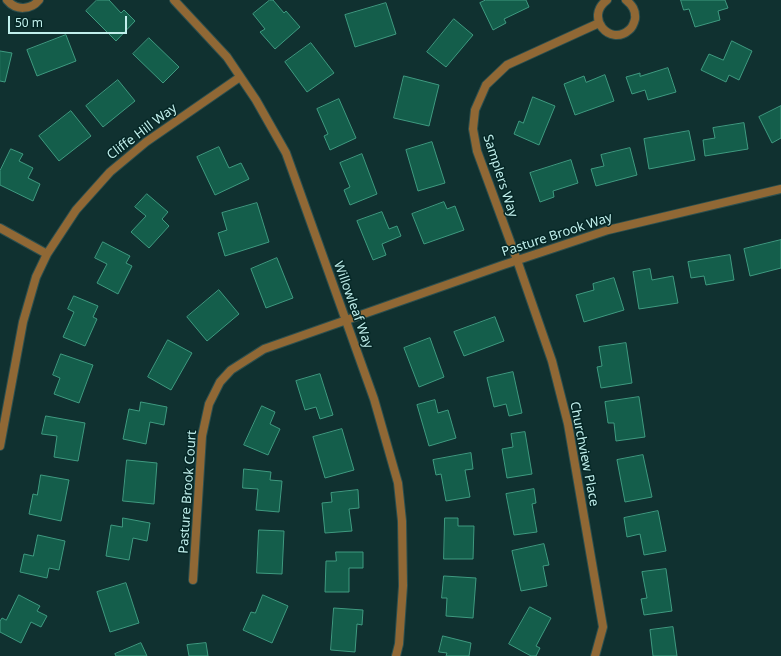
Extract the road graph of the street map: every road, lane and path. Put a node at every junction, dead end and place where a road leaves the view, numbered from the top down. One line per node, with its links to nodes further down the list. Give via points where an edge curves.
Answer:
1 (7, 0): 2 (street, via 16,7 23,8 30,7)
2 (40, 0)
3 (174, 0): 7 (street, Willowleaf Way, via 227,57)
4 (607, 0): 6 (street, via 599,10)
5 (626, 0): 6 (street, via 634,9 635,16 627,32 614,35 603,29)
6 (599, 23): 11 (street, Samplers Way, via 507,65 486,85 475,110 473,129 477,151)
7 (240, 77): 10 (street, Cliffe Hill Way, via 146,142 110,172 76,210); 12 (street, Willowleaf Way, via 286,153)
8 (781, 189): 11 (street, Pasture Brook Way, via 608,230)
9 (0, 228): 10 (street)
10 (47, 254): 13 (street, Cliffe Hill Way, via 36,277 23,322)
11 (517, 260): 12 (street, Pasture Brook Way); 16 (street, Churchview Place, via 552,361 568,424 602,627)
12 (346, 320): 14 (street, Pasture Brook Court, via 264,349 231,370 220,382 210,404 202,436); 15 (street, Willowleaf Way, via 374,399 398,483 402,521 403,586)
13 (0, 440)
14 (194, 580)
15 (396, 656)
16 (595, 656)

